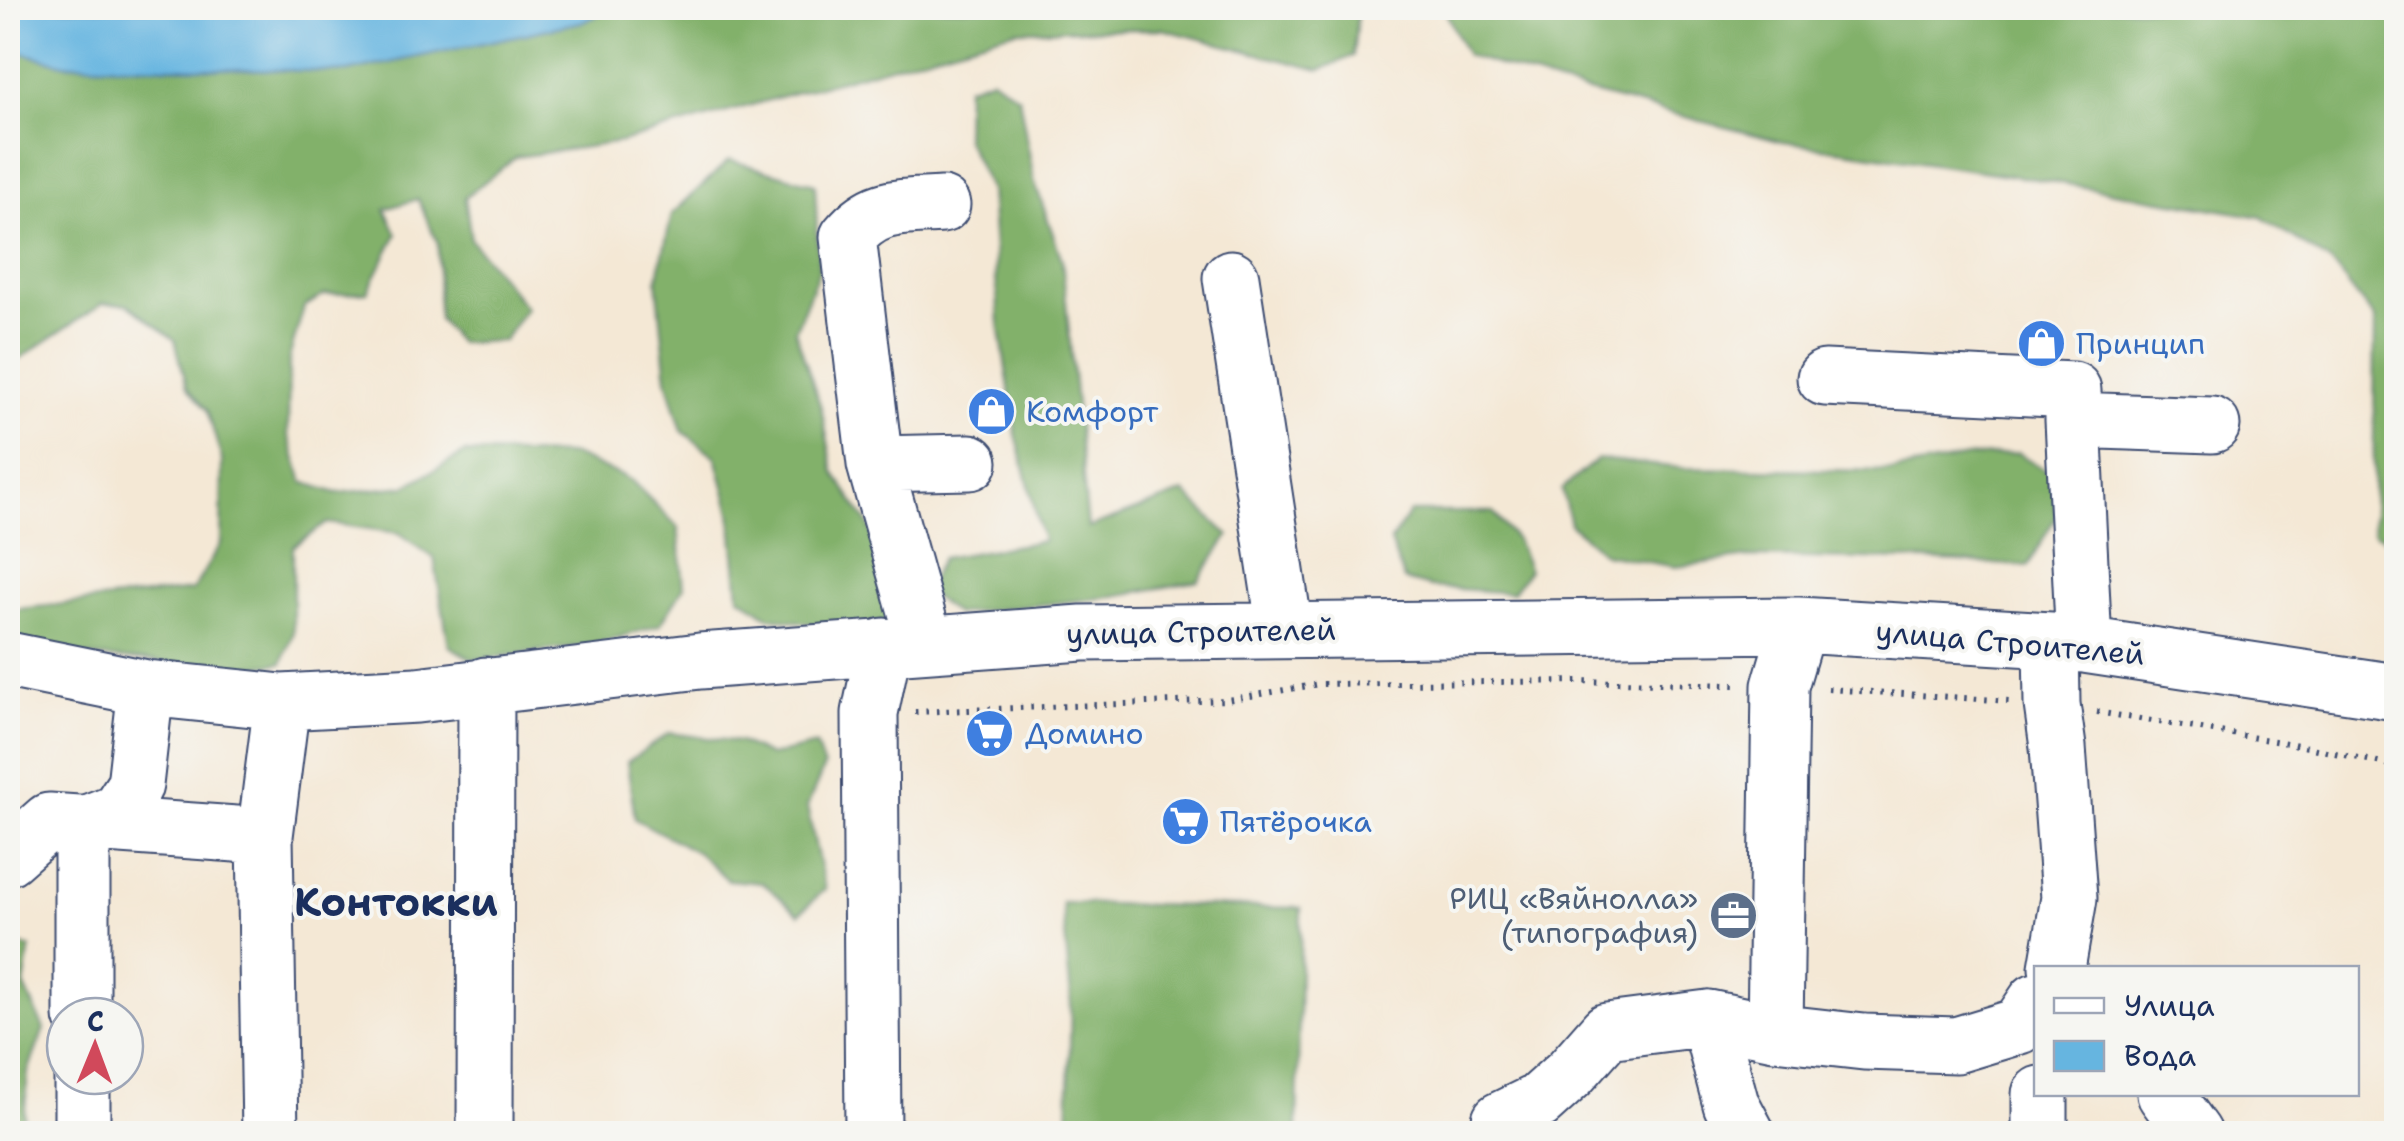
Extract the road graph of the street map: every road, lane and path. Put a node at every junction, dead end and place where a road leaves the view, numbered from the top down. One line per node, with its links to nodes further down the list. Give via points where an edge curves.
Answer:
1 (942, 205): 7 (street, via 882,210 848,237)
2 (1232, 278): 9 (street)
3 (1826, 378): 4 (street, via 2073,390)
4 (2073, 420): 5 (street); 10 (street)
5 (2212, 425)
6 (970, 462): 7 (street)
7 (875, 464): 11 (street)
8 (1798, 625): 9 (street, улица Строителей); 10 (street, улица Строителей); 14 (street)
9 (1285, 630): 11 (street, улица Строителей)
10 (2067, 643): 16 (street, улица Строителей); 18 (street)
11 (905, 644): 13 (street, улица Строителей); 19 (street)
12 (8, 660): 15 (street, улица Строителей)
13 (486, 686): 17 (street, улица Строителей); 34 (street)
14 (1780, 686): 18 (path); 19 (path, via 1580,680 1319,684 1227,700); 28 (street)
15 (146, 688): 17 (street, улица Строителей); 21 (street, via 135,785 118,812)
16 (2396, 692)
17 (282, 702): 22 (street)
18 (2052, 704): 20 (path); 24 (street, via 2069,898)
19 (870, 714): 35 (street)
20 (2396, 766)
21 (82, 825): 22 (street); 23 (street, via 49,821); 25 (street)
22 (266, 836): 33 (street)
23 (8, 856)
24 (2057, 966)
25 (82, 996)
26 (2034, 1004): 28 (street, via 2020,1026 1956,1045)
27 (1708, 1018): 28 (street); 36 (street, via 1607,1031 1539,1101 1500,1120); 37 (street, via 1731,1104)
28 (1775, 1032)
29 (82, 1096): 32 (street)
30 (2040, 1096): 38 (street)
31 (2167, 1096): 39 (street)
32 (82, 1134)
33 (270, 1134)
34 (485, 1134)
35 (873, 1134)
36 (1499, 1134)
37 (1747, 1134)
38 (2040, 1134)
39 (2194, 1134)

